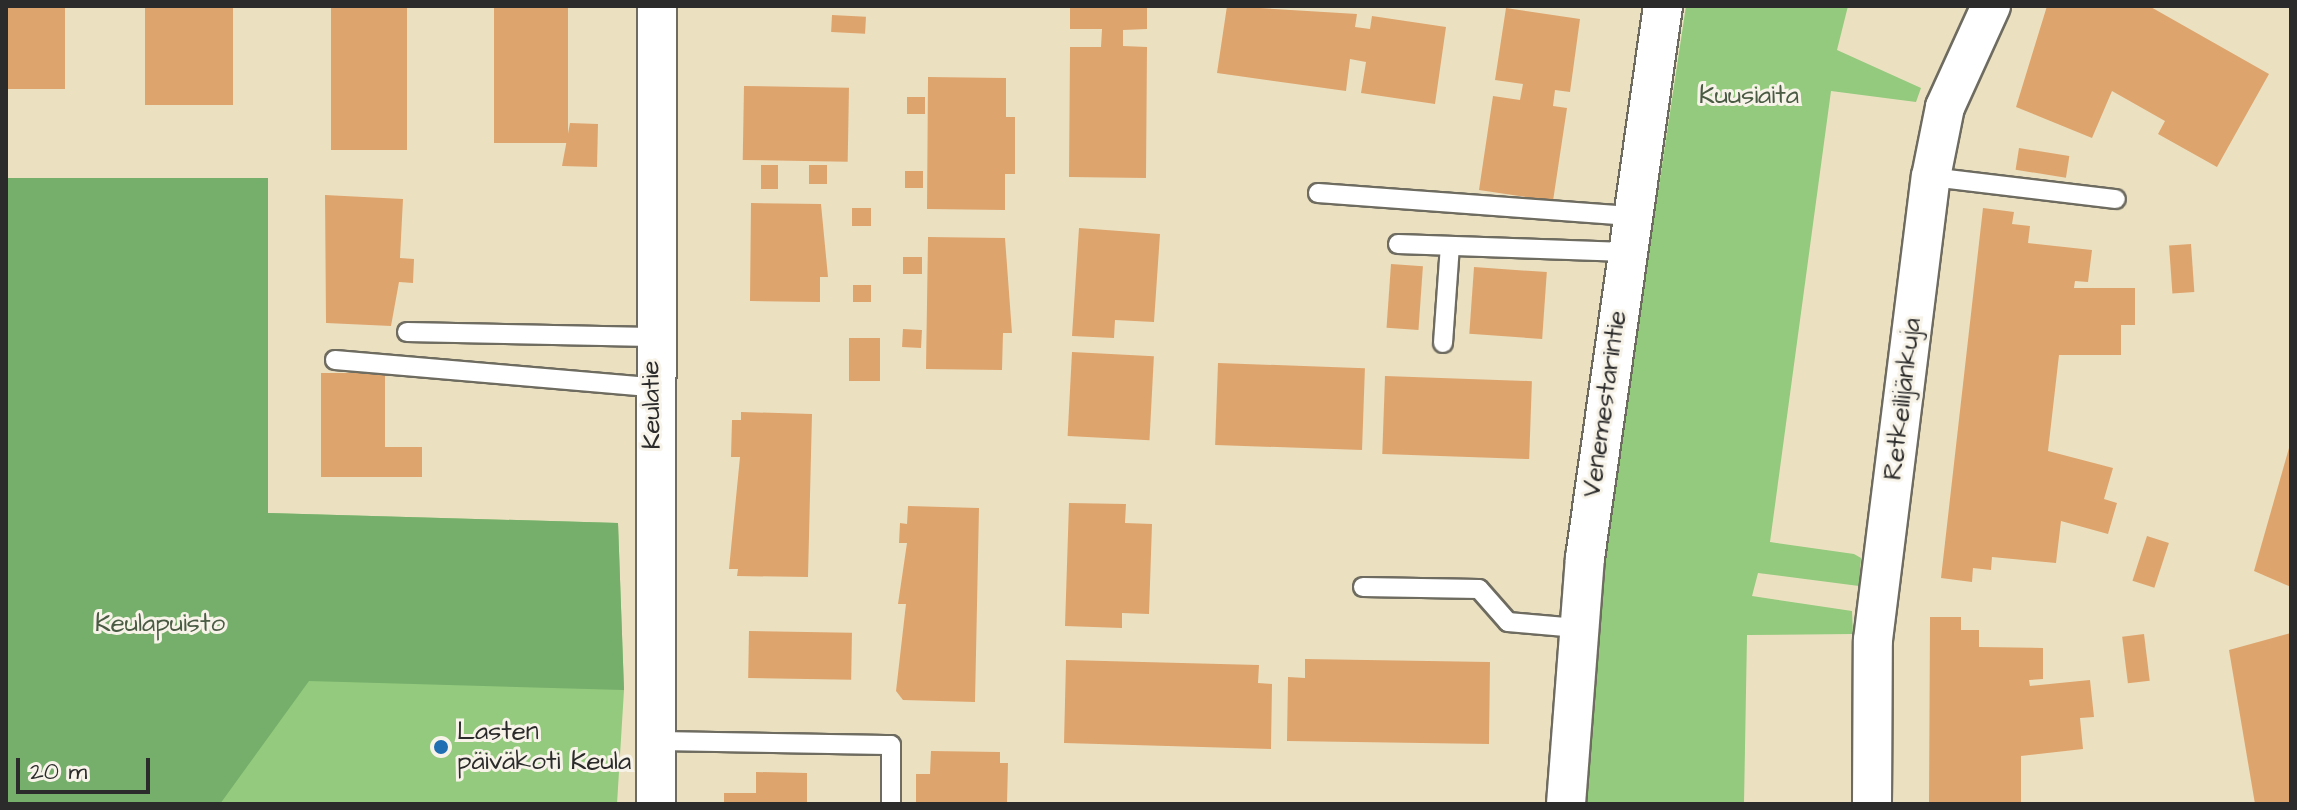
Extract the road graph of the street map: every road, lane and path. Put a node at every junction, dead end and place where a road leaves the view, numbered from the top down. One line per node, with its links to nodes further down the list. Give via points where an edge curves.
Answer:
1 (657, 6): 11 (street, Keulatie)
2 (1663, 6): 7 (street, Venemestarintie)
3 (1991, 6): 4 (street, Retkeilijänkuja, via 1945,107)
4 (1931, 177): 6 (lane); 21 (street, Retkeilijänkuja, via 1873,640)
5 (1318, 193): 7 (lane)
6 (2116, 199)
7 (1628, 234): 9 (lane); 16 (street, Venemestarintie)
8 (1398, 244): 9 (lane)
9 (1450, 246): 12 (lane)
10 (407, 332): 11 (lane)
11 (651, 337): 14 (street, Keulatie)
12 (1443, 343)
13 (335, 360): 14 (lane)
14 (652, 387): 17 (street, Keulatie)
15 (1363, 587): 16 (lane, via 1479,589 1508,622)
16 (1577, 628): 20 (street, Venemestarintie)
17 (655, 741): 18 (street, Keulatie); 19 (lane, via 891,745)
18 (656, 804)
19 (891, 804)
20 (1566, 804)
21 (1872, 804)

